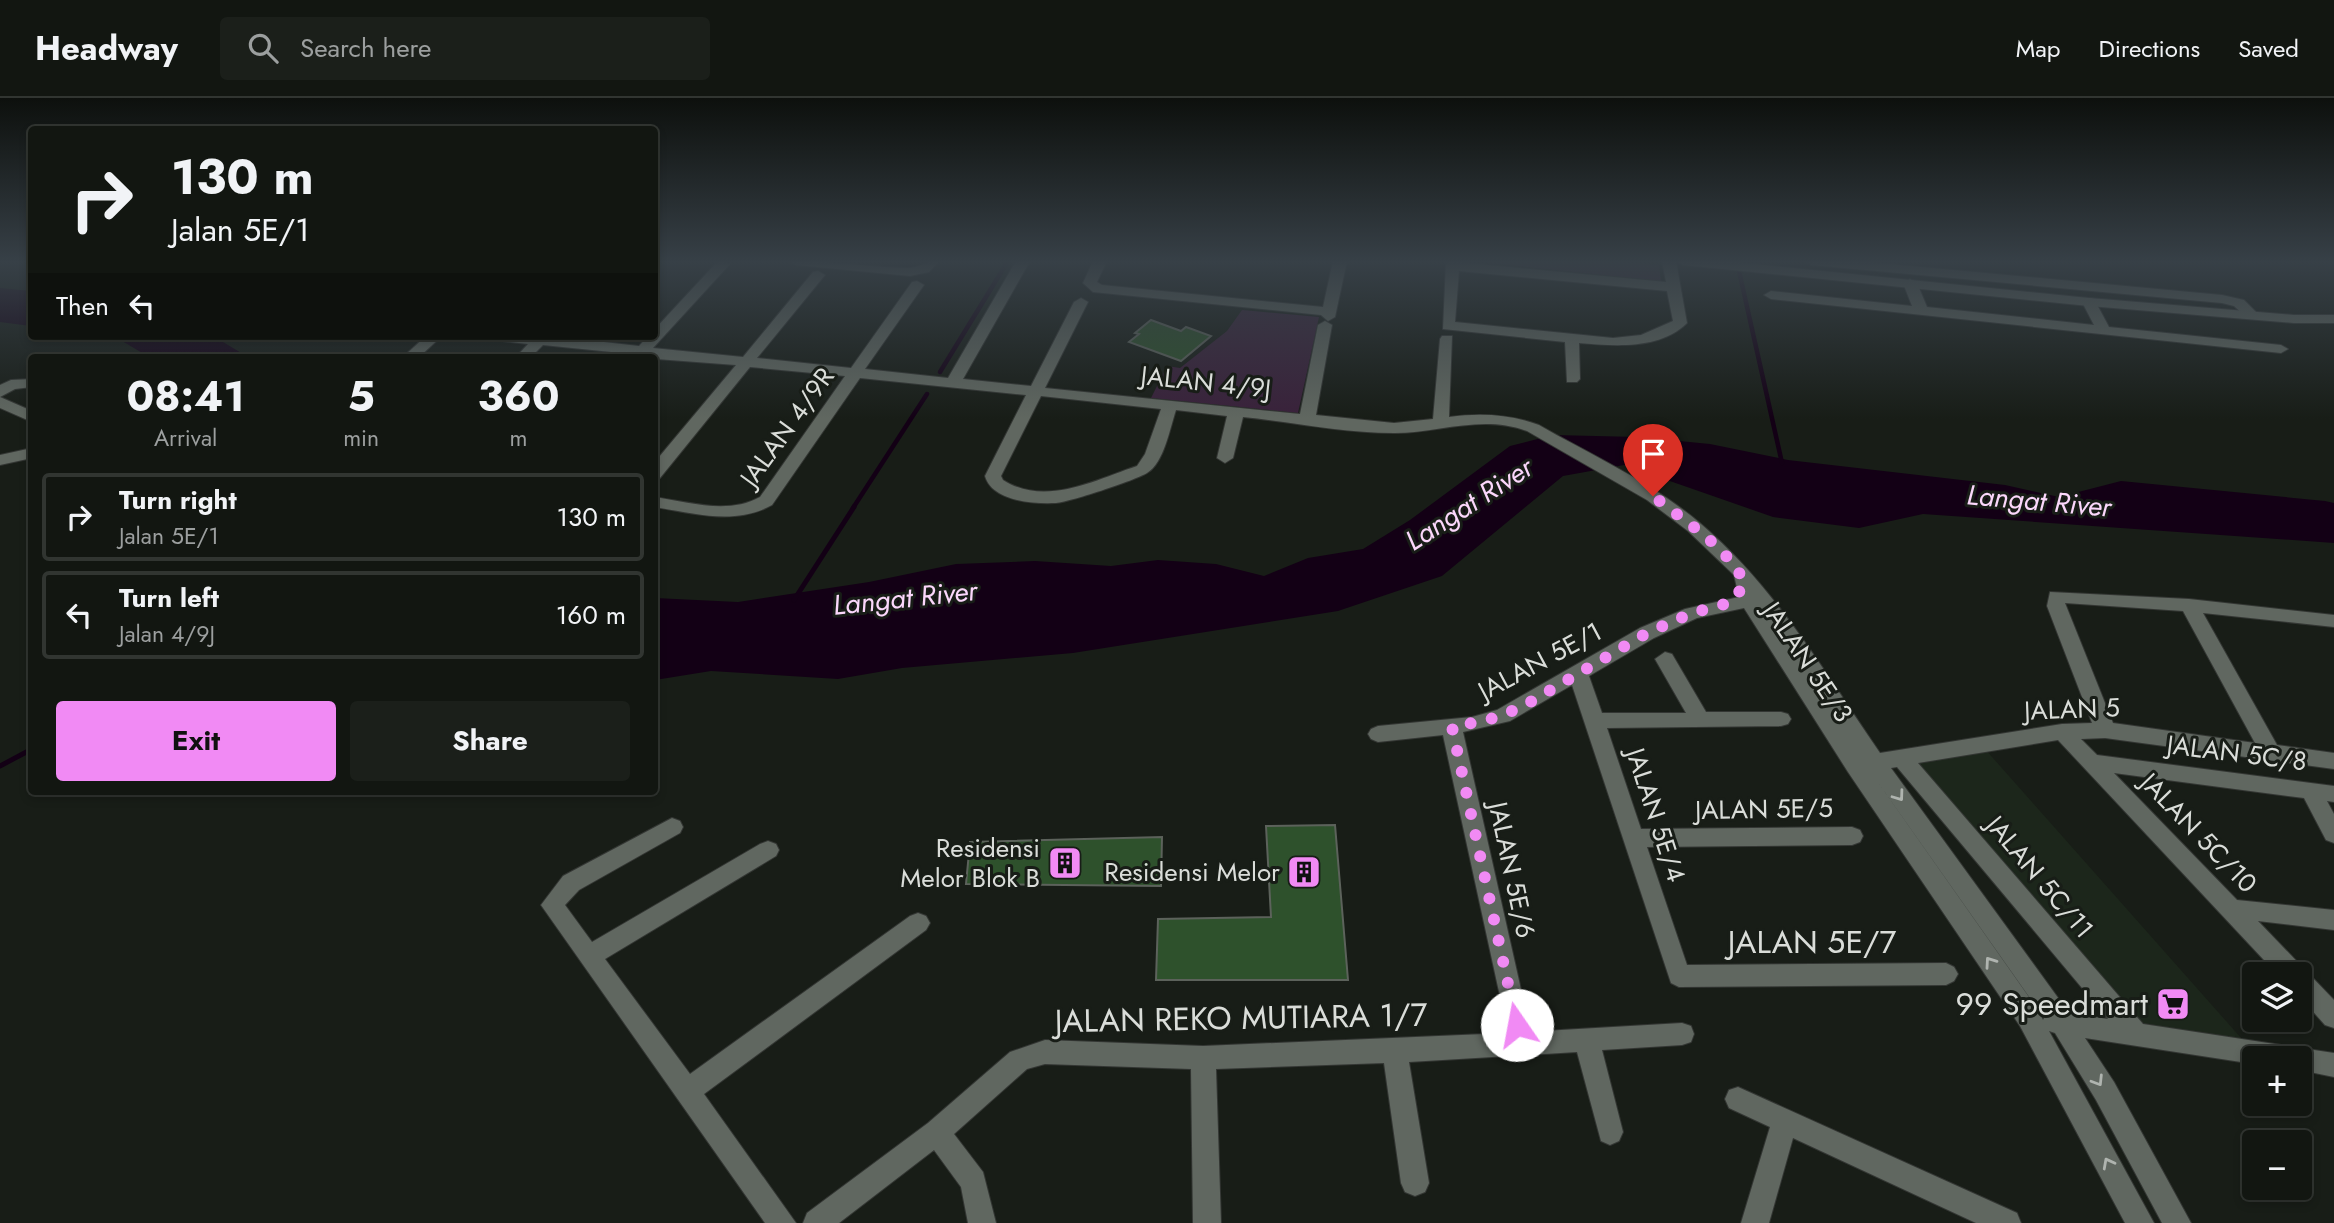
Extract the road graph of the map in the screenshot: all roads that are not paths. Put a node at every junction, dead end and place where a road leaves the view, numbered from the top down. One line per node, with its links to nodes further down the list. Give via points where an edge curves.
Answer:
1 (677, 314): 18 (street)
2 (787, 314): 30 (street)
3 (898, 314): 31 (street, JALAN 4/9R)
4 (996, 314): 34 (street)
5 (1075, 314): 35 (street)
6 (1290, 314): 15 (street)
7 (1328, 314): 15 (street)
8 (1449, 314): 19 (street, via 1448,326)
9 (1678, 314): 19 (street, via 1680,323 1644,339)
10 (1945, 314): 17 (street)
11 (2095, 314): 17 (street)
12 (2224, 314): 14 (street)
13 (2250, 314): 14 (street)
14 (2253, 316): 16 (street)
15 (1327, 318): 41 (street)
16 (2334, 319)
17 (2104, 330): 25 (street)
18 (658, 334)
19 (1572, 338): 32 (street)
20 (1447, 339): 42 (street)
21 (430, 340): 26 (street)
22 (540, 340): 27 (street)
23 (554, 340): 28 (street, JALAN 4/9J)
24 (653, 340): 28 (street)
25 (2281, 349)
26 (414, 354)
27 (526, 354)
28 (640, 354)
29 (658, 355): 30 (street, JALAN 4/9J)
30 (747, 362): 31 (street, JALAN 4/9J); 46 (street)
31 (857, 373): 34 (street, JALAN 4/9J); 47 (street, JALAN 4/9R, via 757,509 742,513)
32 (1572, 379)
33 (28, 383): 36 (street)
34 (960, 384): 35 (street, JALAN 4/9J)
35 (1037, 391): 38 (street, JALAN 4/9J); 38 (street, via 993,476 995,483 1011,493 1056,498 1143,469)
36 (0, 392)
37 (0, 401): 40 (street)
38 (1170, 405): 39 (street, JALAN 4/9J)
39 (1236, 412): 41 (street, JALAN 4/9J); 44 (street)
40 (28, 415)
41 (1307, 419): 42 (street, JALAN 4/9J, via 1405,428)
42 (1441, 422): 48 (street, JALAN 4/9J, via 1497,419 1532,428 1653,496 1693,527)
43 (28, 454): 45 (street)
44 (1224, 458)
45 (0, 460)
46 (658, 469)
47 (658, 502)
48 (1749, 588): 49 (street, JALAN 5E/1); 52 (street, JALAN 5E/3); 66 (street, JALAN 5E/3)
49 (1724, 604): 52 (street); 54 (street, JALAN 5E/1, via 1647,633)
50 (2189, 605): 51 (street); 59 (street, via 2056,596); 62 (street)
51 (2334, 621)
52 (1763, 622): 66 (street, JALAN 5E/3)
53 (1665, 659): 56 (street)
54 (1578, 673): 57 (street, JALAN 5E/4); 58 (street, JALAN 5E/1, via 1503,716)
55 (1781, 719): 56 (street, JALAN 5E/3)
56 (1700, 720): 57 (street, JALAN 5E/3)
57 (1597, 721): 72 (street, JALAN 5E/4)
58 (1452, 727): 61 (street, JALAN 5E/1); 85 (street, JALAN 5E/6)
59 (2105, 730): 60 (street, JALAN 5); 62 (street, JALAN 5)
60 (2062, 732): 63 (street, JALAN 5); 65 (street, JALAN 5C/10)
61 (1378, 734)
62 (2271, 753): 64 (street, JALAN 5)
63 (1902, 758): 66 (street, JALAN 5); 86 (street, JALAN 5C/11)
64 (2334, 761)
65 (2090, 762): 67 (street, JALAN 5C/8); 74 (street, JALAN 5C/10)
66 (1865, 764): 83 (street, JALAN 5E/3, one-way to 66); 84 (street, JALAN 5E/3, one-way to 84)
67 (2311, 791): 68 (street, JALAN 5C/8); 70 (street)
68 (2334, 794)
69 (672, 827): 77 (street, via 571,883 552,905)
70 (2334, 834)
71 (1852, 836): 72 (street, JALAN 5E/5)
72 (1635, 838): 80 (street, JALAN 5E/4)
73 (768, 850): 77 (street)
74 (2232, 909): 75 (street); 78 (street, JALAN 5C/10)
75 (2334, 920)
76 (918, 923): 94 (street)
77 (587, 957): 94 (street)
78 (2282, 962)
79 (1946, 974): 80 (street, JALAN 5E/7)
80 (1679, 976)
81 (2312, 994): 82 (street)
82 (2334, 1017)
83 (2029, 1018): 84 (street); 106 (street, JALAN 5E/3, one-way to 83)
84 (2062, 1023): 86 (street); 107 (street, JALAN 5E/3, one-way to 107)
85 (1517, 1025)
86 (2135, 1033): 89 (street)
87 (1682, 1034): 88 (street, JALAN REKO MUTIARA 1/7)
88 (1587, 1040): 90 (street, JALAN REKO MUTIARA 1/7); 98 (street)
89 (2242, 1050)
90 (1395, 1051): 91 (street, JALAN REKO MUTIARA 1/7); 99 (street)
91 (1203, 1058): 97 (street, JALAN REKO MUTIARA 1/7, via 1045,1052 1019,1060); 103 (street)
92 (2312, 1061): 93 (street)
93 (2334, 1065)
94 (686, 1092): 100 (street)
95 (1738, 1099): 96 (street)
96 (1785, 1121): 104 (street); 105 (street)
97 (937, 1132): 101 (street, JALAN REKO MUTIARA 1/7); 102 (street, via 973,1181)
98 (1610, 1132)
99 (1415, 1183)
100 (782, 1223)
101 (817, 1223)
102 (982, 1223)
103 (1207, 1223)
104 (1755, 1223)
105 (2007, 1223)
106 (2140, 1223)
107 (2177, 1223)

